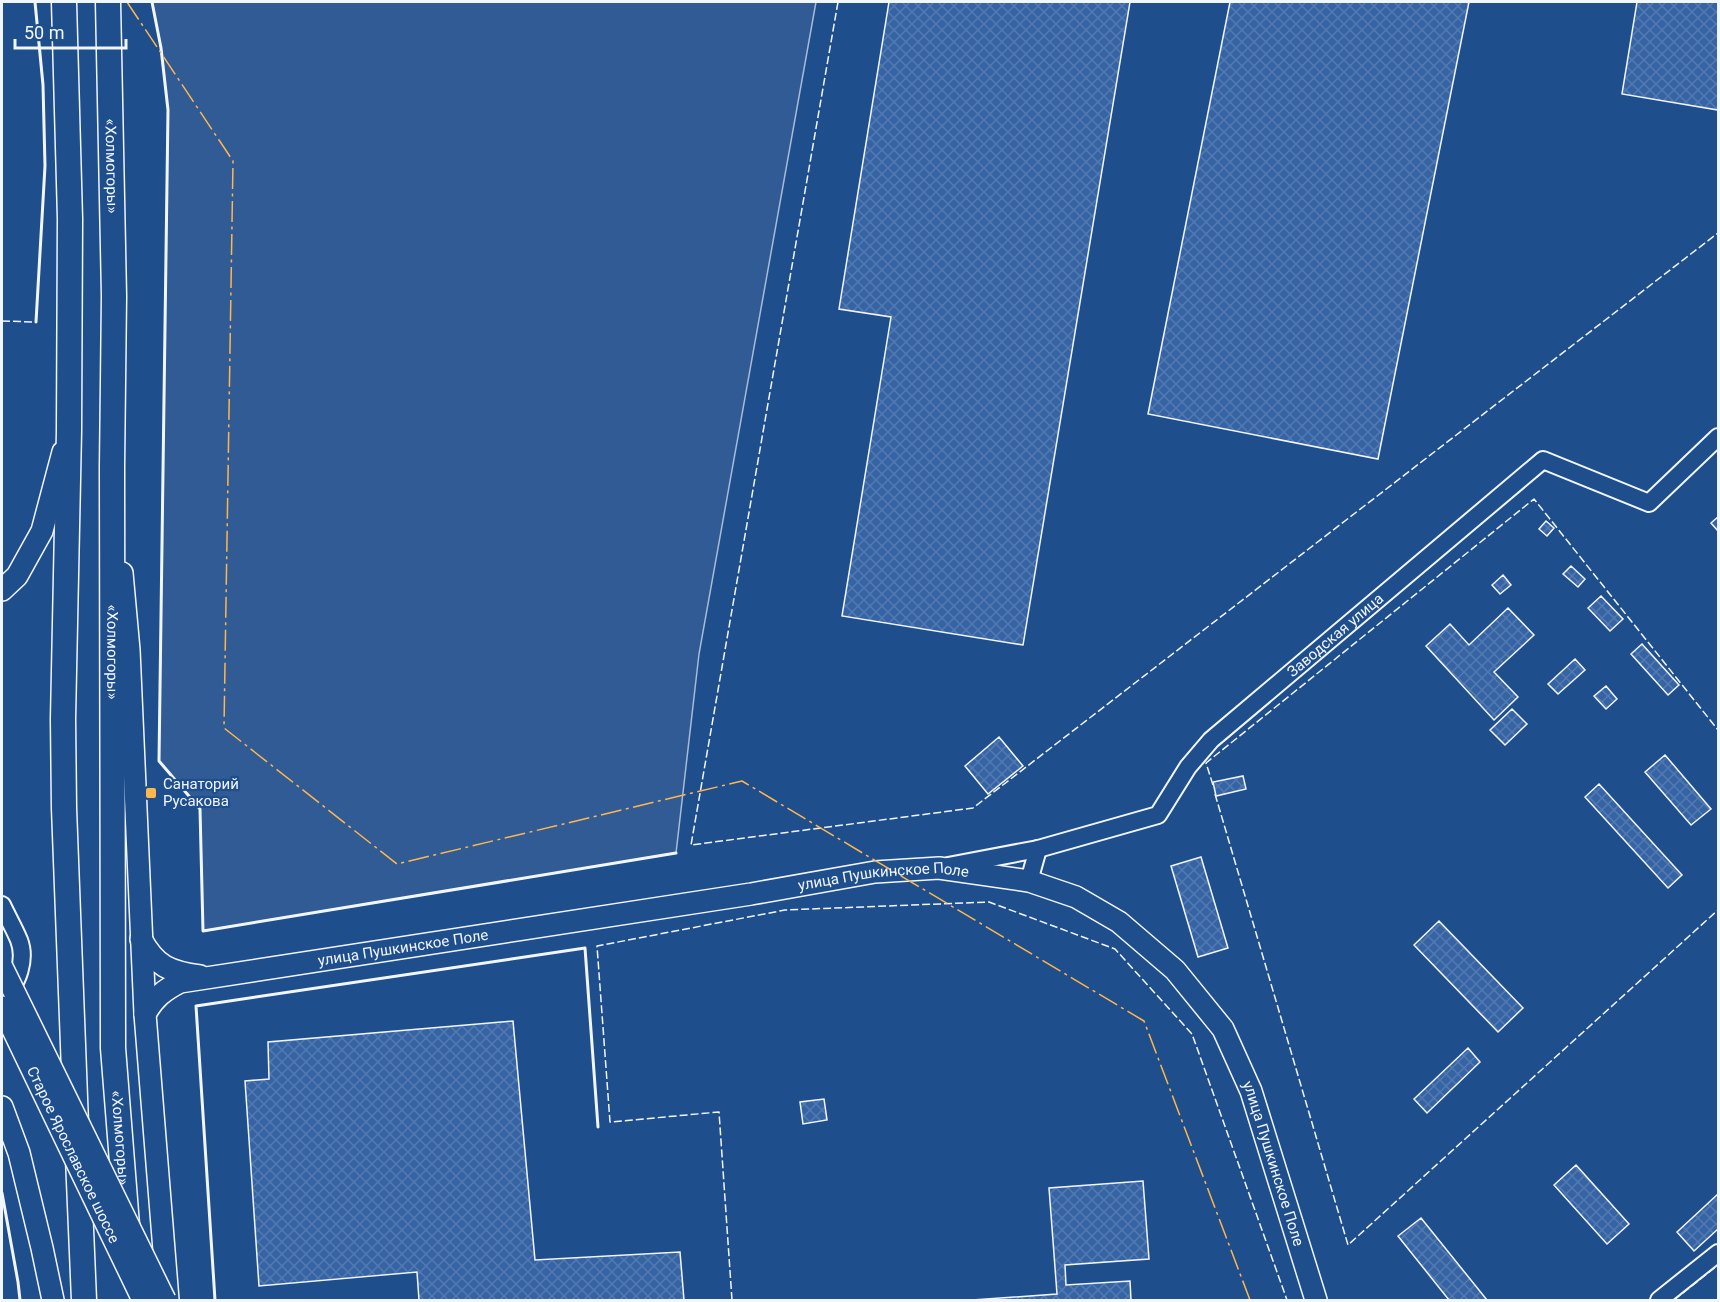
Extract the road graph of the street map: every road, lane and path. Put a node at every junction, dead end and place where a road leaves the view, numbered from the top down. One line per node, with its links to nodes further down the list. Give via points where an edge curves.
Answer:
1 (64, 2): 3 (highway, via 70,219)
2 (108, 2): 5 (highway, «Холмогоры», via 114,296)
3 (69, 431): 6 (main road, via 42,531 17,576); 20 (highway, via 64,775)
4 (1719, 437): 7 (street, Заводская улица, via 1649,503 1543,460 1211,740 1188,767 1158,815)
5 (112, 467): 11 (main road, via 129,650); 21 (highway, «Холмогоры», via 113,1048)
6 (2, 590)
7 (1038, 849): 8 (street, Заводская улица); 9 (street)
8 (939, 868): 9 (main road, улица Пушкинское Поле); 13 (main road, улица Пушкинское Поле, via 875,872)
9 (1029, 881): 24 (main road, улица Пушкинское Поле, via 1076,897 1119,922 1174,970 1222,1029 1251,1091)
10 (2, 904): 14 (street, via 20,942 21,960 16,981)
11 (141, 937): 13 (main road, улица Пушкинское Поле, via 161,965 181,974); 16 (main road)
12 (2, 967): 23 (main road, Старое Ярославское шоссе, bridge)
13 (209, 977): 16 (main road, улица Пушкинское Поле, via 180,982 164,990)
14 (2, 995)
15 (2, 1007): 22 (main road, Старое Ярославское шоссе, bridge)
16 (145, 1014): 23 (main road)
17 (2, 1107): 19 (main road, via 19,1153)
18 (1719, 1253): 25 (street)
19 (53, 1300)
20 (84, 1300)
21 (133, 1300)
22 (143, 1300)
23 (166, 1300)
24 (1316, 1300)
25 (1659, 1300)

